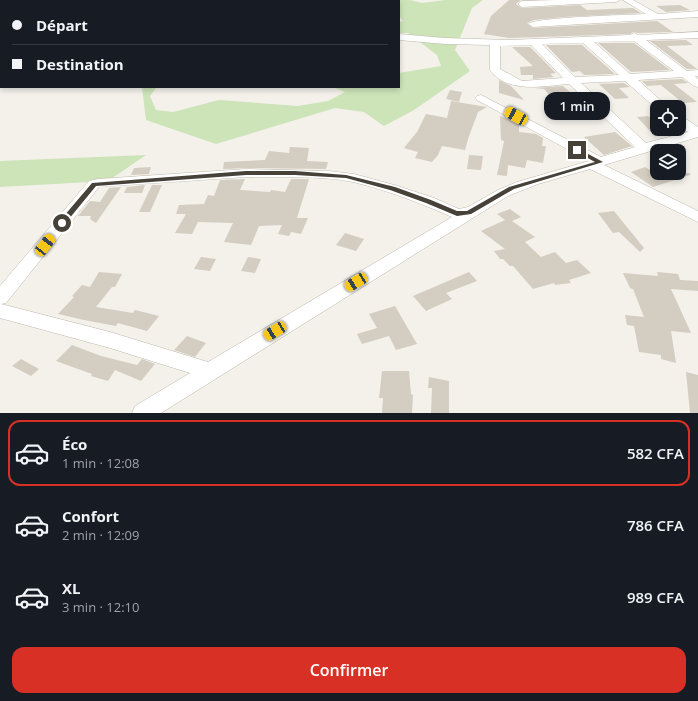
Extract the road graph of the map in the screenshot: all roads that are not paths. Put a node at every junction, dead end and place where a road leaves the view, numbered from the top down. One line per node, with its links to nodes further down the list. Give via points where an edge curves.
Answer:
1 (525, 0): 2 (street, via 521,3)
2 (616, 0)
3 (627, 0): 6 (street)
4 (698, 14): 6 (street)
5 (608, 18): 6 (street); 7 (street); 10 (street, via 624,28 640,30)
6 (658, 18): 8 (street)
7 (533, 24)
8 (693, 34): 10 (street); 14 (street)
9 (634, 36): 10 (street); 12 (street); 17 (street)
10 (650, 36)
11 (400, 37): 15 (street)
12 (584, 39): 13 (street); 18 (street)
13 (534, 42): 15 (street); 19 (street)
14 (698, 42)
15 (495, 43): 19 (street, via 495,70 515,82 524,84)
16 (698, 73): 17 (street)
17 (683, 74): 18 (street); 20 (street)
18 (627, 78): 19 (street); 22 (street)
19 (572, 81): 25 (street)
20 (698, 84)
21 (481, 98): 26 (street)
22 (654, 100)
23 (686, 125): 24 (street)
24 (698, 133): 25 (street)
25 (644, 148): 26 (street)
26 (596, 163): 27 (street, via 512,188); 28 (street)
27 (468, 212): 29 (street, via 457,214 393,189 354,178 329,175 246,173 98,183 87,191); 31 (street)
28 (698, 217)
29 (0, 298)
30 (0, 310): 31 (street)
31 (210, 370): 32 (street)
32 (143, 413)

